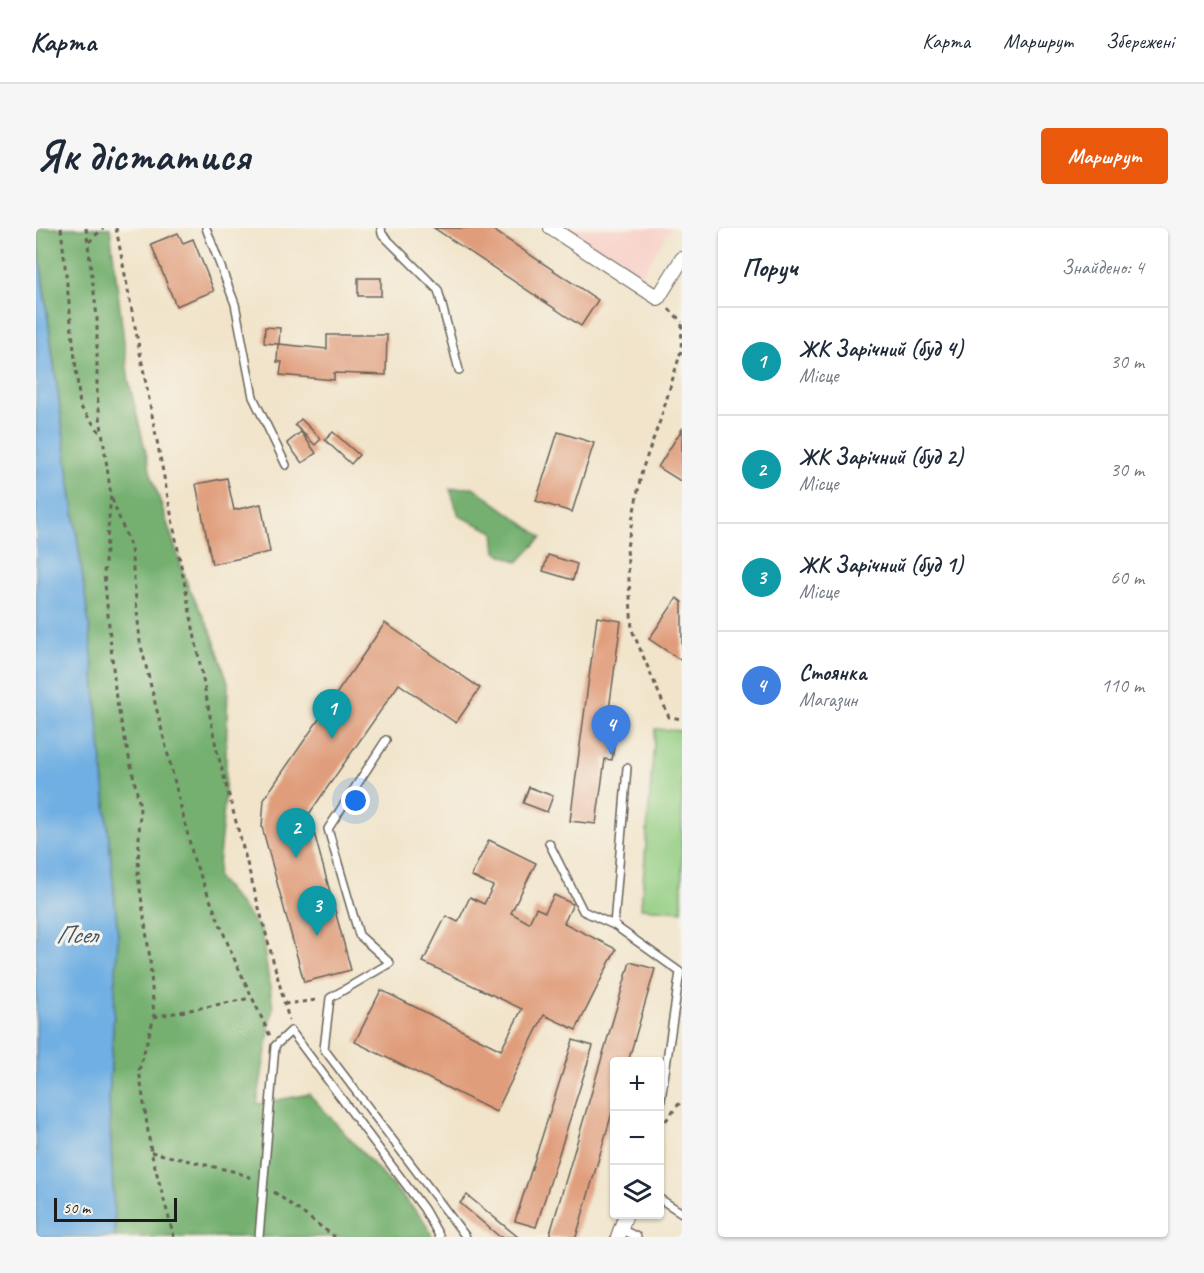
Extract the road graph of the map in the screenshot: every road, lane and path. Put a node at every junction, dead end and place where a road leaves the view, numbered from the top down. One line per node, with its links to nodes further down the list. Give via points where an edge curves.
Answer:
1 (61, 228): 13 (path, via 80,406)
2 (86, 228): 8 (path)
3 (103, 228): 8 (path)
4 (116, 228): 23 (path, via 216,747)
5 (206, 228): 14 (lane, via 235,304 253,397)
6 (381, 228): 12 (lane, via 382,234 438,290)
7 (551, 228): 10 (street)
8 (89, 242): 13 (path)
9 (682, 258): 10 (street)
10 (658, 298): 11 (path)
11 (682, 323): 16 (path, via 681,351 642,470 627,547 632,630 669,717)
12 (459, 370)
13 (103, 437): 15 (path)
14 (286, 465)
15 (111, 496): 21 (path, via 131,548 140,642 194,860); 24 (path, via 104,573 116,699 140,806 138,875)
16 (682, 719)
17 (386, 740): 22 (lane, via 328,828 359,935 390,963)
18 (627, 768): 20 (lane)
19 (549, 843): 20 (lane, via 583,911)
20 (614, 925): 27 (lane, via 680,972)
21 (251, 998): 24 (path); 26 (path)
22 (330, 998): 23 (path); 39 (lane, via 324,1048)
23 (284, 1005): 25 (path)
24 (154, 1017): 30 (path, via 139,1070)
25 (291, 1031): 26 (lane); 38 (lane, via 424,1209)
26 (275, 1046): 31 (lane)
27 (664, 1079)
28 (682, 1100): 29 (path)
29 (664, 1123)
30 (151, 1152): 31 (path, via 236,1172); 35 (path)
31 (263, 1184): 36 (lane); 37 (path)
32 (664, 1202): 33 (lane)
33 (682, 1213)
34 (620, 1233): 40 (lane)
35 (174, 1237)
36 (259, 1237)
37 (335, 1237)
38 (440, 1237)
39 (466, 1237)
40 (637, 1237)

